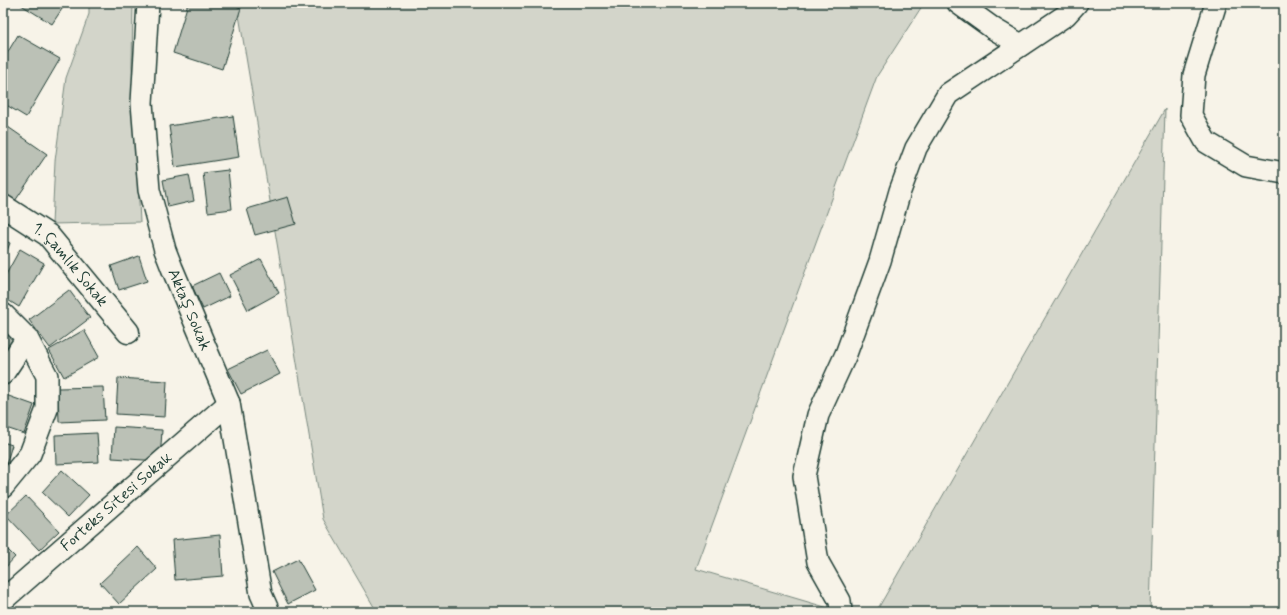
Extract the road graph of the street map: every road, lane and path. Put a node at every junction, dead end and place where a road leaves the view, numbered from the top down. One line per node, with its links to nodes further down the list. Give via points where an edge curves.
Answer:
1 (148, 3): 12 (street, Aktaş Sokak, via 142,103 148,190 170,262)
2 (958, 3): 5 (street)
3 (1077, 3): 5 (street, via 1066,15)
4 (1216, 3): 6 (street, via 1194,75 1191,115 1206,142 1246,166)
5 (1021, 45): 16 (street, via 948,94 916,148 900,191 880,261 846,354 818,414 804,476 818,562 840,601)
6 (1284, 173)
7 (3, 206): 9 (street, 1. Çamlık Sokak, via 48,235)
8 (3, 314): 10 (street)
9 (128, 332)
10 (27, 338): 11 (street); 13 (street, via 46,376 47,409 30,454)
11 (3, 374)
12 (229, 403): 14 (street, Forteks Sitesi Sokak); 15 (street, Aktaş Sokak, via 261,594)
13 (3, 487)
14 (3, 600)
15 (269, 612)
16 (841, 612)

